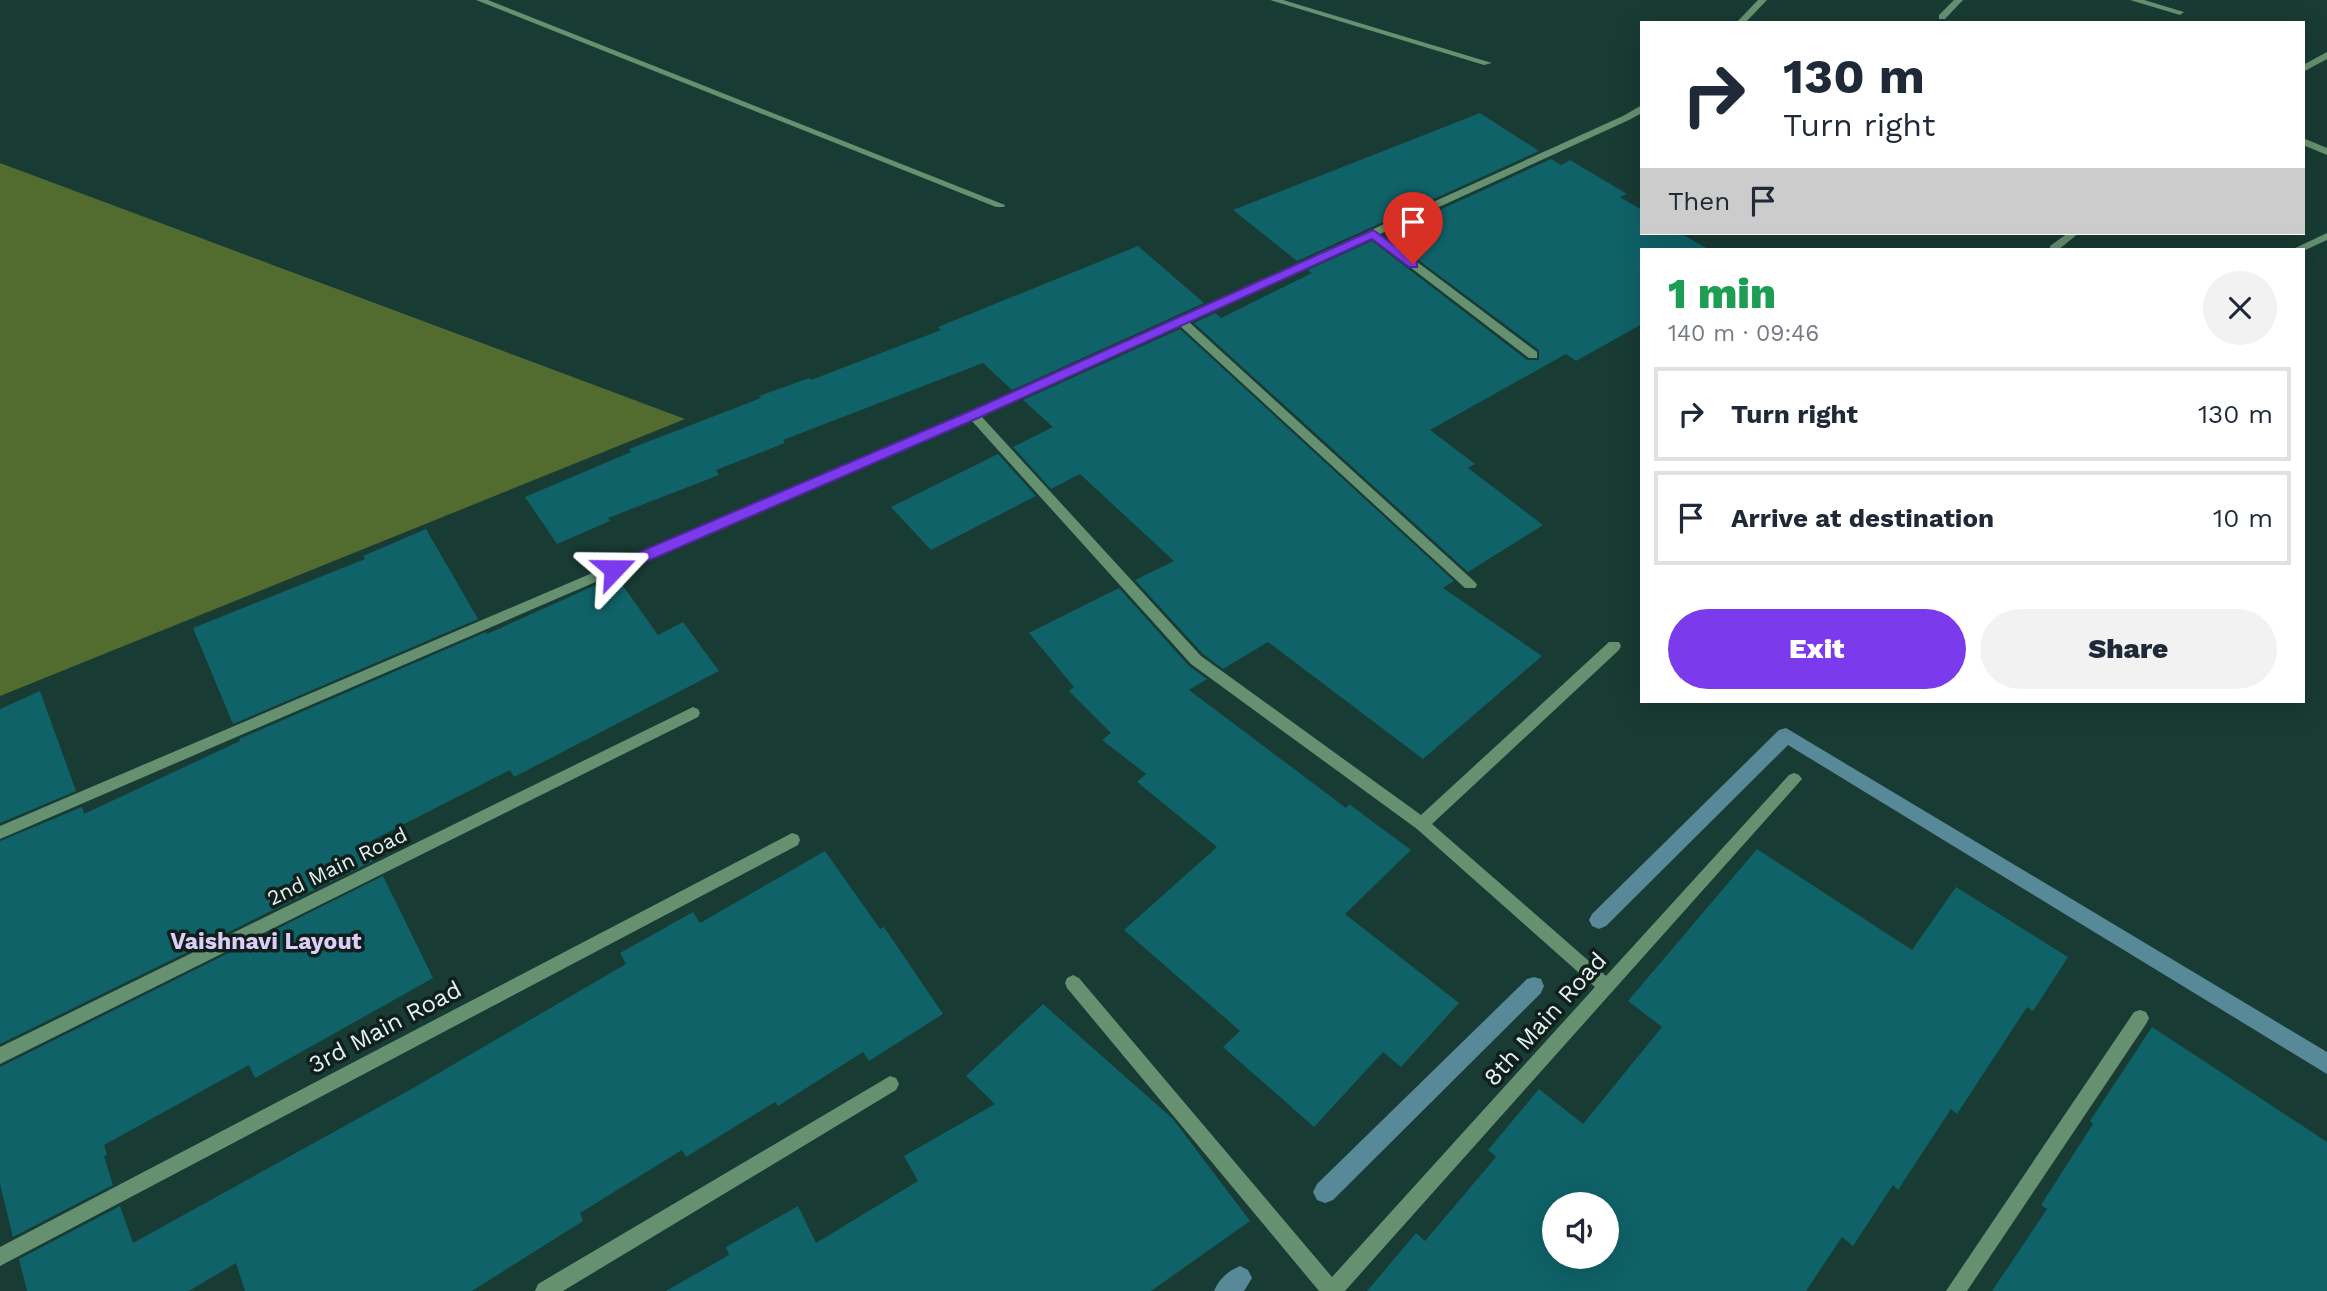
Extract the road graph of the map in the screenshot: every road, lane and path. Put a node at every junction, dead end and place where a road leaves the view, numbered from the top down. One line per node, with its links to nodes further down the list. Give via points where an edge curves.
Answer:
1 (480, 0): 15 (street)
2 (1274, 0): 10 (street)
3 (1763, 0): 8 (street)
4 (1959, 0): 7 (street)
5 (2134, 0): 6 (street)
6 (2180, 12)
7 (1942, 17)
8 (1742, 21)
9 (2327, 55): 11 (street)
10 (1487, 63)
11 (2305, 68)
12 (1640, 109): 16 (street)
13 (2305, 142): 14 (street)
14 (2327, 152)
15 (1000, 205)
16 (1373, 234): 21 (street); 22 (street)
17 (2071, 235): 19 (street)
18 (2327, 236): 20 (street)
19 (2054, 248)
20 (2300, 248)
21 (1181, 321): 23 (street); 24 (street)
22 (1533, 355)
23 (973, 415): 28 (street, via 1196,660); 29 (street)
24 (1470, 584)
25 (1614, 646): 28 (street)
26 (693, 713): 34 (street, 2nd Main Road)
27 (1794, 779): 32 (street, 8th Main Road)
28 (1422, 824): 32 (street)
29 (0, 833)
30 (792, 839): 36 (street, 3rd Main Road)
31 (1073, 983): 38 (street)
32 (1607, 987): 38 (street, 8th Main Road)
33 (2140, 1018): 39 (street)
34 (0, 1056)
35 (890, 1084): 37 (street)
36 (0, 1257)
37 (545, 1291)
38 (1332, 1291)
39 (1956, 1291)

